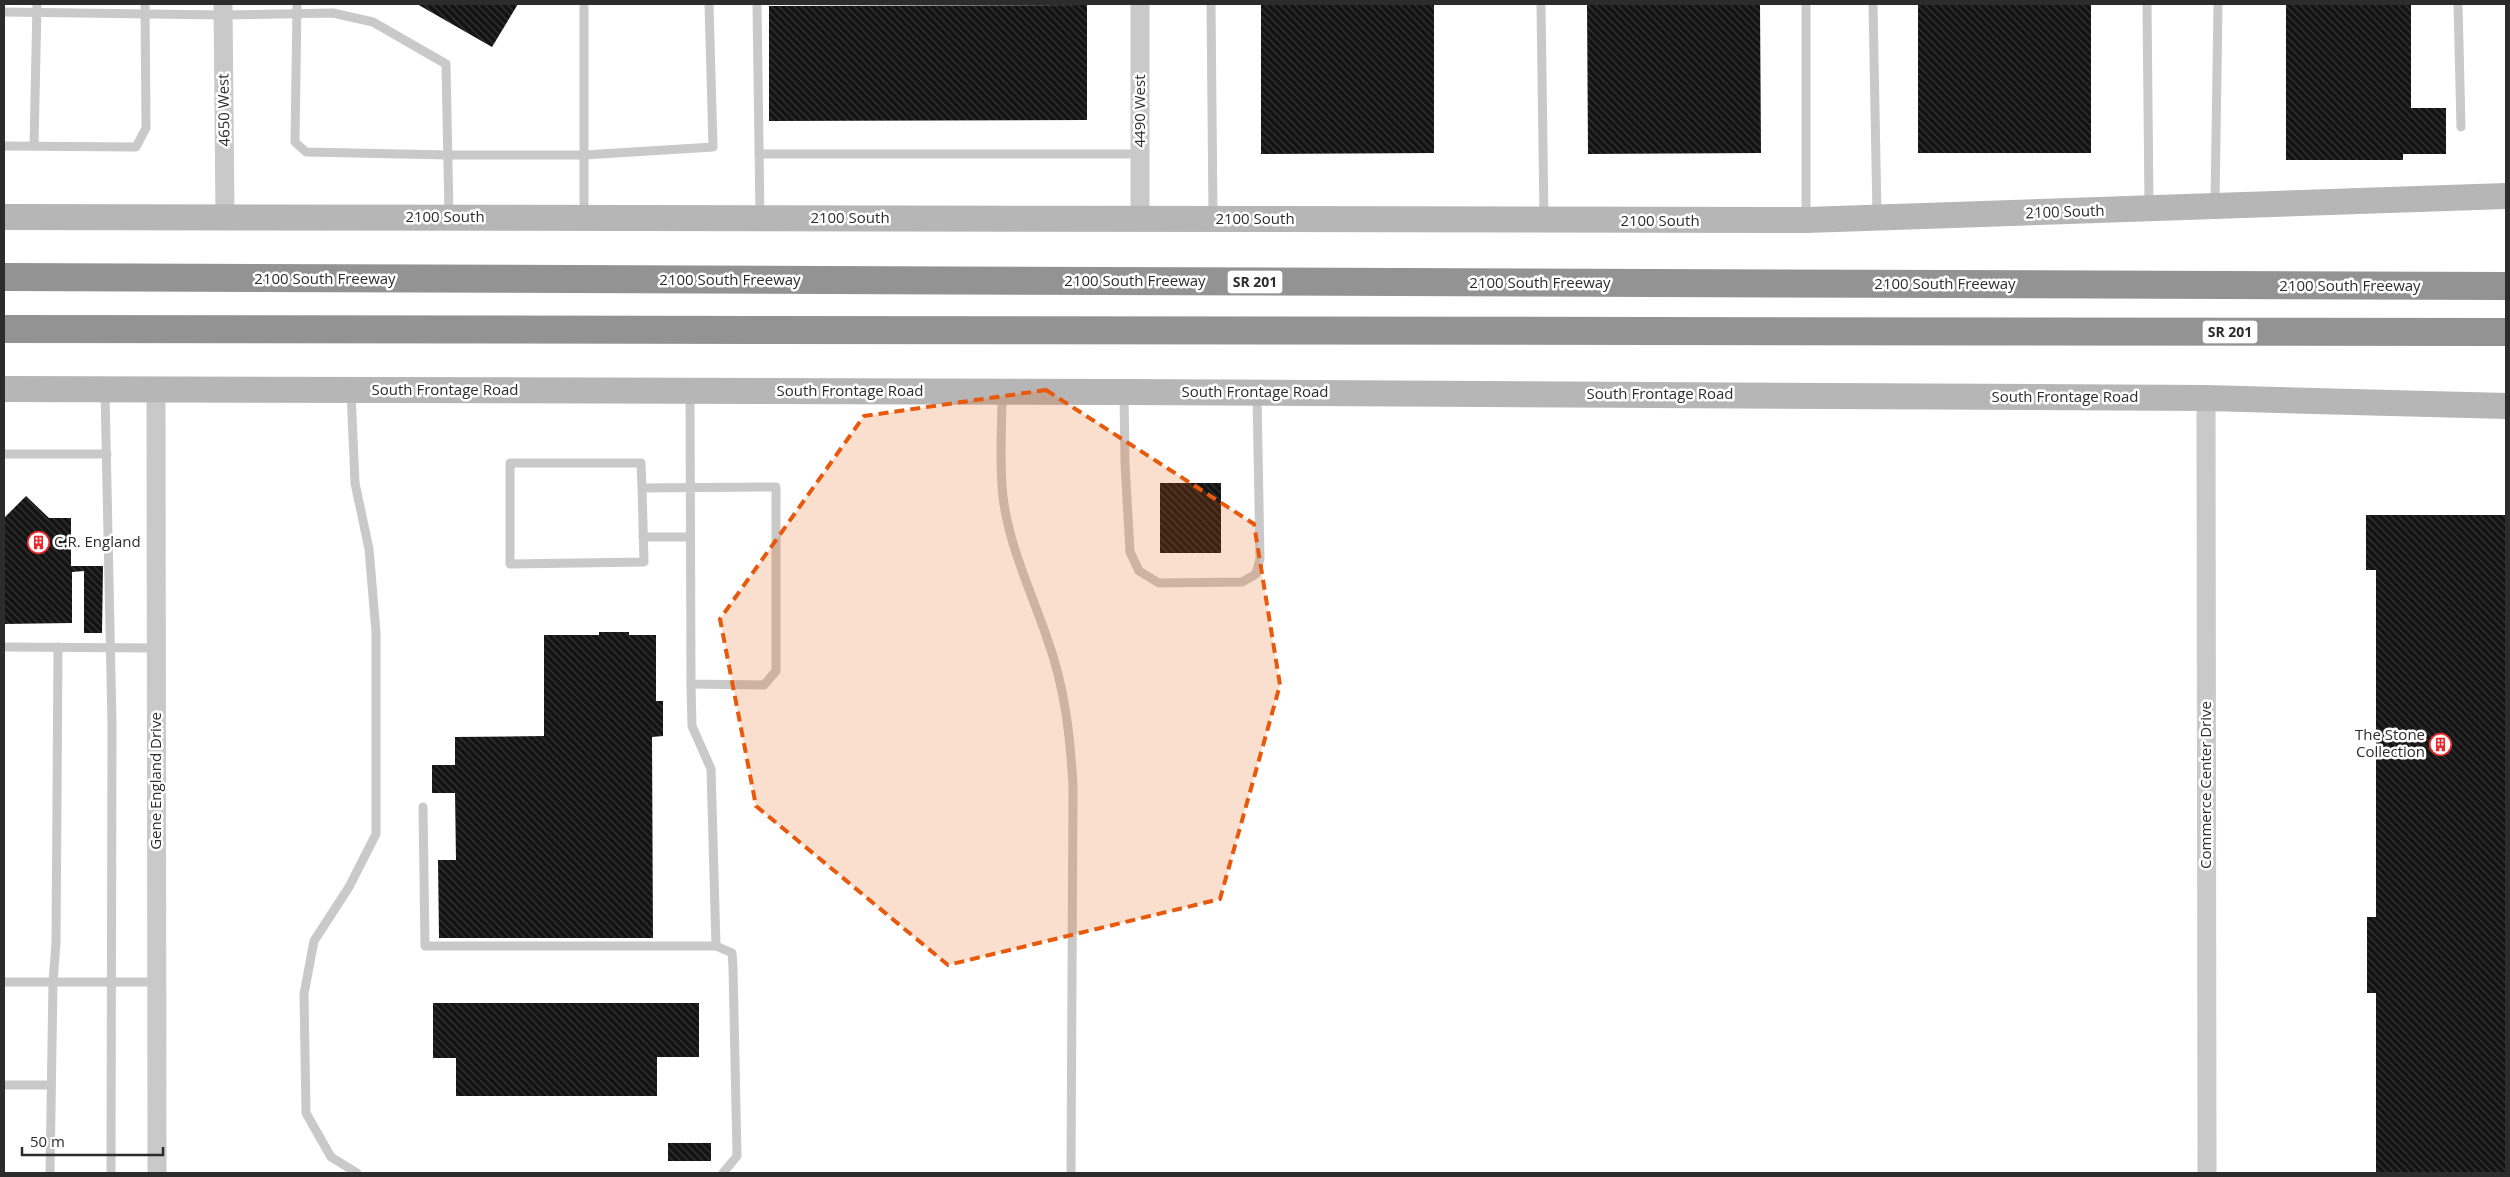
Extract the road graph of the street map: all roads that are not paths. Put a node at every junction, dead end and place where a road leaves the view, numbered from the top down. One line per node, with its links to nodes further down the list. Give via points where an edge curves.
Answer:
1 (145, 4): 17 (lane)
2 (584, 4): 24 (lane)
3 (709, 4): 24 (lane, via 713,147)
4 (757, 4): 21 (lane)
5 (1140, 4): 22 (street, 4490 West)
6 (1211, 4): 34 (lane)
7 (1541, 4): 37 (lane)
8 (1806, 4): 36 (lane)
9 (1873, 4): 35 (lane)
10 (2147, 4): 27 (lane)
11 (2218, 4): 26 (lane)
12 (2458, 4): 18 (lane)
13 (37, 8): 16 (lane); 17 (lane); 20 (lane)
14 (223, 9): 15 (lane); 17 (lane); 29 (street, 4650 West)
15 (297, 9): 23 (lane, via 373,22 446,64); 23 (lane, via 295,142 306,152)
16 (4, 12)
17 (145, 14): 20 (lane, via 146,128 136,146)
18 (2461, 127)
19 (4, 146): 20 (lane)
20 (34, 146)
21 (759, 154): 22 (lane); 32 (lane)
22 (1141, 154): 33 (street, 4490 West)
23 (449, 155): 24 (lane); 31 (lane)
24 (584, 155): 30 (lane)
25 (2506, 196): 26 (street, 2100 South)
26 (2216, 207): 27 (street, 2100 South)
27 (2149, 209): 35 (street, 2100 South)
28 (4, 217): 29 (street, 2100 South)
29 (225, 217): 31 (street, 2100 South)
30 (584, 217): 31 (street, 2100 South); 32 (street, 2100 South)
31 (449, 218)
32 (760, 218): 33 (street, 2100 South)
33 (1140, 218): 34 (street, 2100 South)
34 (1213, 218): 37 (street, 2100 South)
35 (1878, 218): 36 (street, 2100 South)
36 (1806, 220): 37 (street, 2100 South)
37 (1544, 221)
38 (4, 277): 40 (highway, 2100 South Freeway / SR 201)
39 (2506, 278): 40 (highway)
40 (2328, 286): 41 (highway, 2100 South Freeway / SR 201)
41 (2506, 286)
42 (4, 329): 43 (highway, SR 201)
43 (2411, 332): 44 (highway, SR 201); 45 (highway)
44 (2506, 332)
45 (2506, 352)
46 (4, 389): 47 (street, South Frontage Road)
47 (105, 389): 48 (street, South Frontage Road); 57 (lane)
48 (156, 389): 49 (street, South Frontage Road); 65 (street, Gene England Drive)
49 (351, 390): 50 (street, South Frontage Road); 78 (lane, via 355,483 369,549 376,632 376,834 349,887 314,941 304,994 306,1114 331,1158)
50 (690, 391): 51 (street, South Frontage Road); 58 (lane)
51 (1002, 391): 52 (street, South Frontage Road); 80 (lane, via 1003,496 1008,524 1048,638 1062,684 1070,727 1073,786)
52 (1124, 392): 53 (street, South Frontage Road); 53 (lane, via 1130,552 1139,571 1159,583 1242,582 1256,574 1260,559)
53 (1257, 392): 54 (street, South Frontage Road)
54 (2206, 398): 55 (street, South Frontage Road); 81 (street, Commerce Center Drive)
55 (2506, 406)
56 (4, 454): 57 (lane)
57 (107, 454): 64 (lane)
58 (689, 487): 59 (lane); 61 (lane); 66 (lane, via 776,487 776,671 764,685)
59 (642, 488): 60 (lane); 60 (lane, via 642,463 510,463 510,564 644,562)
60 (643, 537): 61 (lane)
61 (690, 537): 66 (lane)
62 (4, 647): 63 (lane)
63 (58, 647): 64 (lane); 70 (lane)
64 (110, 648): 65 (lane); 72 (lane)
65 (156, 648): 71 (street, Gene England Drive)
66 (691, 684): 68 (lane, via 692,726 712,769)
67 (423, 807): 68 (lane, via 425,946)
68 (716, 946): 79 (lane, via 732,953 733,967 737,1156)
69 (4, 982): 70 (lane)
70 (53, 982): 72 (lane); 74 (lane)
71 (157, 982): 72 (lane); 77 (street, Gene England Drive)
72 (112, 983): 76 (lane)
73 (4, 1085): 74 (lane)
74 (51, 1085): 75 (lane)
75 (50, 1173)
76 (111, 1173)
77 (157, 1173)
78 (357, 1173)
79 (723, 1173)
80 (1072, 1173)
81 (2207, 1173)

